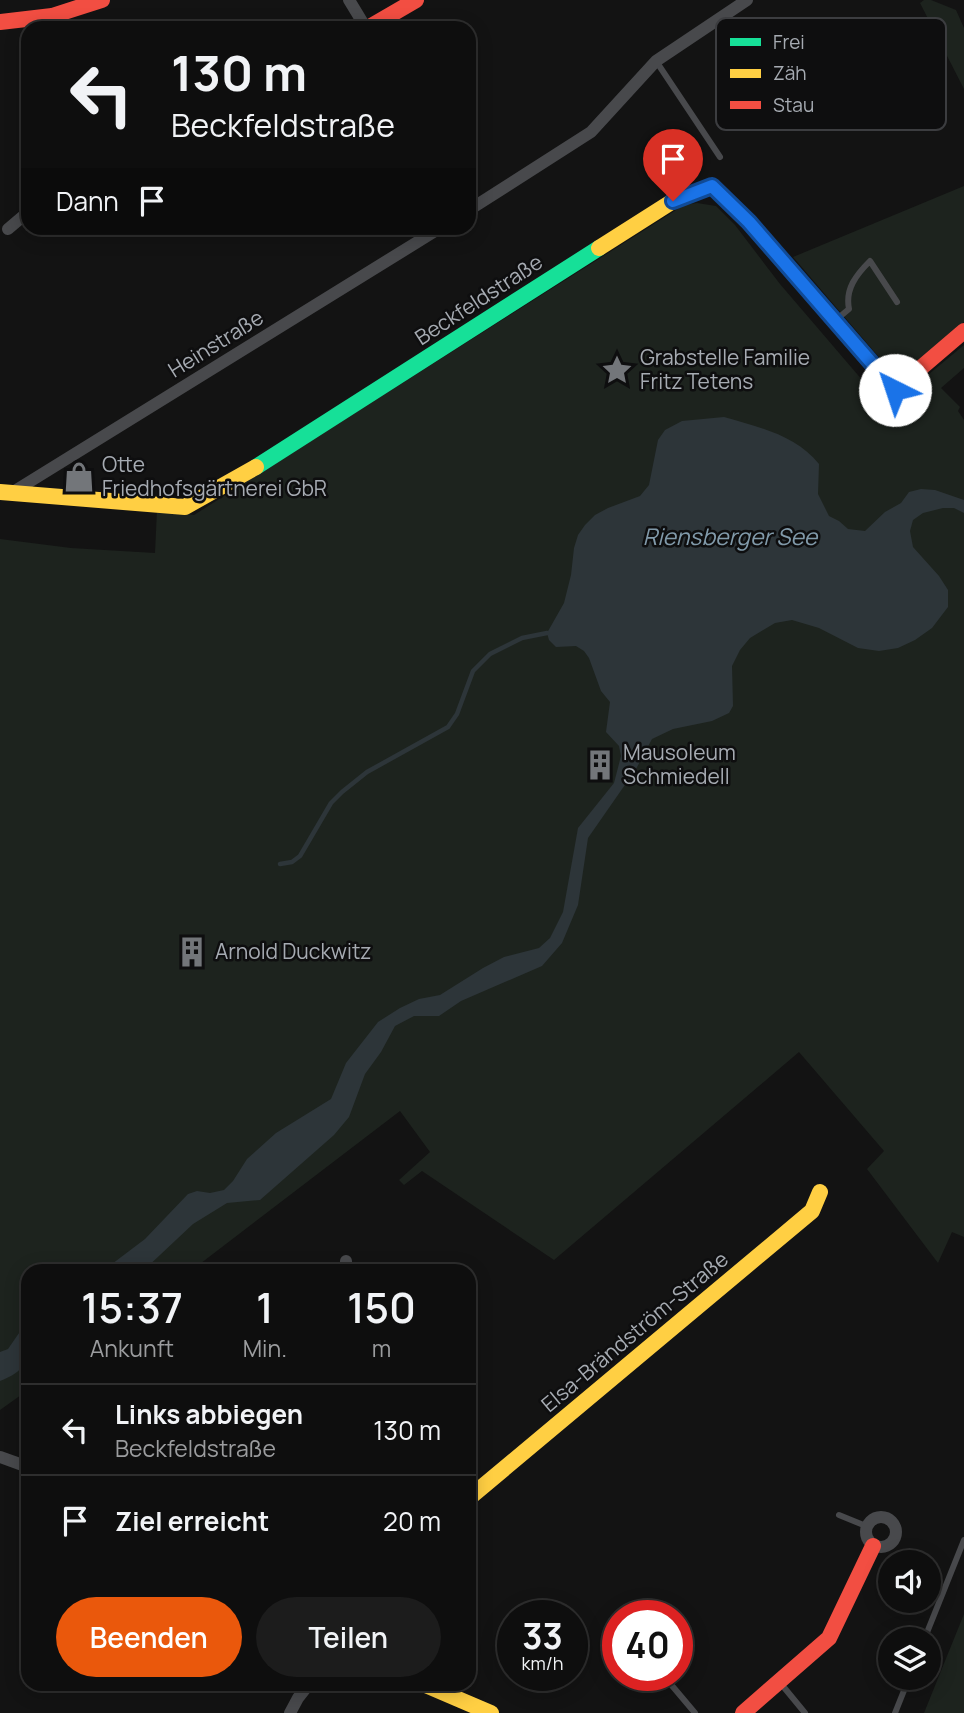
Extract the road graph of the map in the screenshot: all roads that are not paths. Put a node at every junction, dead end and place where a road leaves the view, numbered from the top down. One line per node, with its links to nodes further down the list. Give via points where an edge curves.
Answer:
1 (102, 0): 9 (street, via 41,18)
2 (349, 0): 6 (street)
3 (416, 0): 7 (street)
4 (747, 0): 5 (street)
5 (720, 18)
6 (362, 21)
7 (379, 21)
8 (716, 21): 10 (street)
9 (0, 22)
10 (656, 61): 11 (lane); 12 (street, via 591,132)
11 (720, 157)
12 (476, 200)
13 (21, 217): 14 (street)
14 (4, 229)
15 (428, 235): 19 (street, Heinstraße)
16 (897, 302): 17 (lane, via 870,261 850,287 849,309)
17 (835, 321): 18 (street, Beckfeldstraße, via 895,390); 19 (street, Beckfeldstraße, via 712,186 673,201 192,505)
18 (964, 331)
19 (6, 492)
20 (820, 1192): 23 (street, Elsa-Brändström-Straße, via 812,1211)
21 (0, 1457): 22 (street)
22 (21, 1464)
23 (476, 1492)
24 (839, 1515): 25 (lane)
25 (866, 1526): 27 (street, via 865,1535); 27 (street, via 879,1517 889,1519 895,1527 895,1538 888,1545)
26 (964, 1540): 28 (lane)
27 (873, 1546): 29 (street, via 829,1638)
28 (929, 1627)
29 (780, 1683): 37 (street); 38 (lane)
30 (904, 1690): 39 (lane)
31 (304, 1691): 34 (street)
32 (440, 1691): 35 (street)
33 (676, 1691): 36 (lane)
34 (290, 1713)
35 (491, 1713)
36 (695, 1713)
37 (743, 1713)
38 (805, 1713)
39 (895, 1713)

